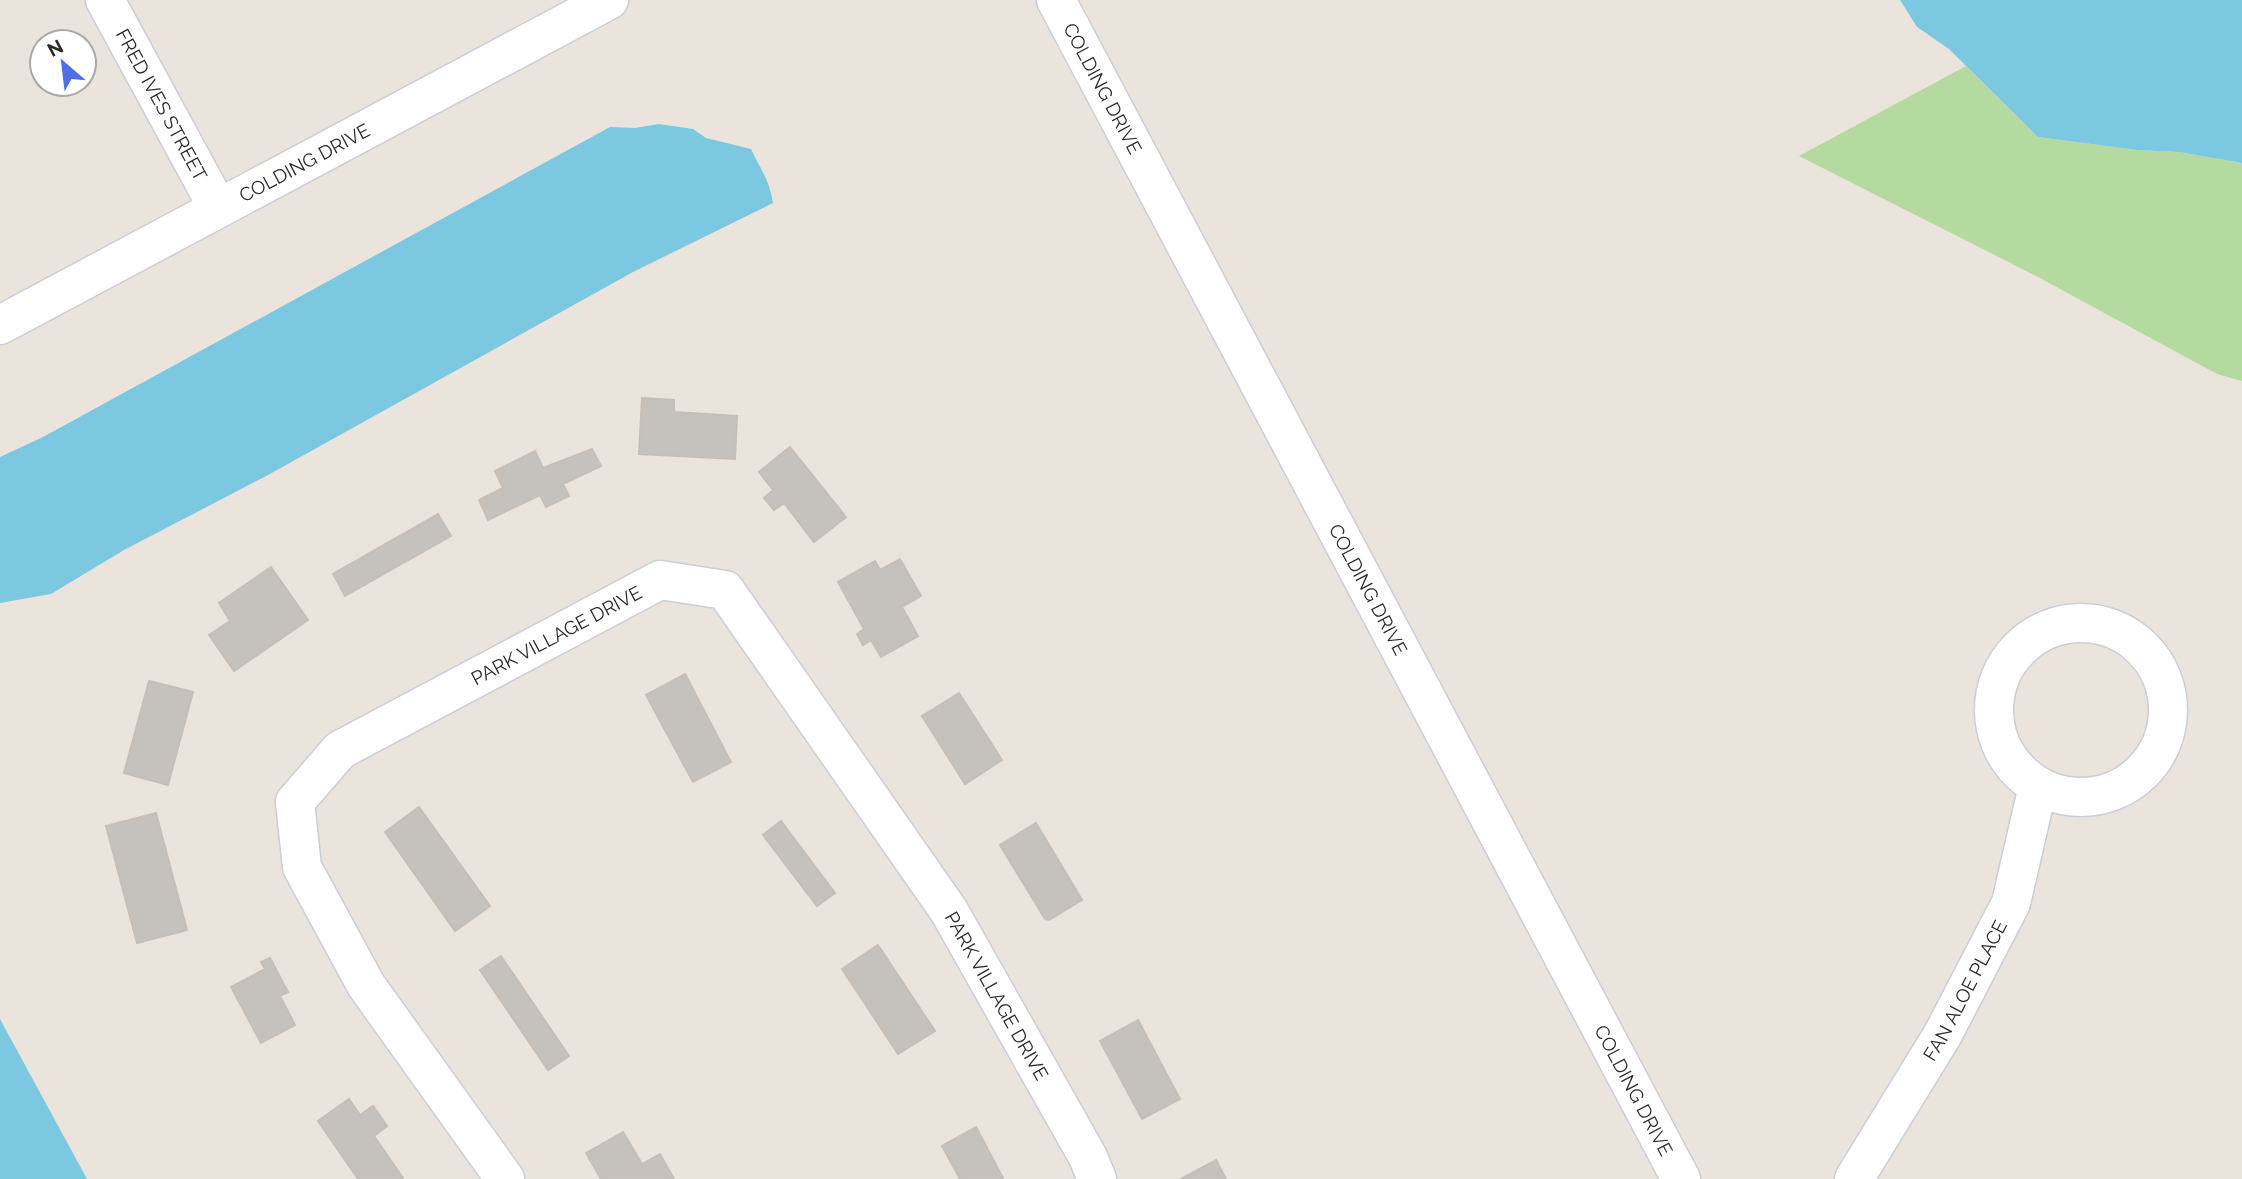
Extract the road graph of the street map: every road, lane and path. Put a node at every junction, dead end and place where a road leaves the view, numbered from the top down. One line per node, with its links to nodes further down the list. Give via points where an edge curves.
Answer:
1 (105, 0): 4 (street, FRED IVES STREET)
2 (609, 0): 4 (street, COLDING DRIVE)
3 (1056, 0): 9 (street, COLDING DRIVE)
4 (218, 208): 5 (street, COLDING DRIVE)
5 (0, 325)
6 (2038, 786): 6 (street, via 2065,796 2094,796 2121,787 2144,770 2160,746 2168,719 2166,690 2155,664 2136,642 2111,628 2083,622 2054,626 2029,640 2008,661 1996,687 1993,716 2000,744 2016,768); 10 (street, FAN ALOE PLACE, via 2011,903 1943,1034)
7 (505, 1179): 8 (street, PARK VILLAGE DRIVE, via 366,985 302,867 295,802 340,750 660,580 724,590 949,911)
8 (1097, 1179)
9 (1681, 1179)
10 (1854, 1179)

